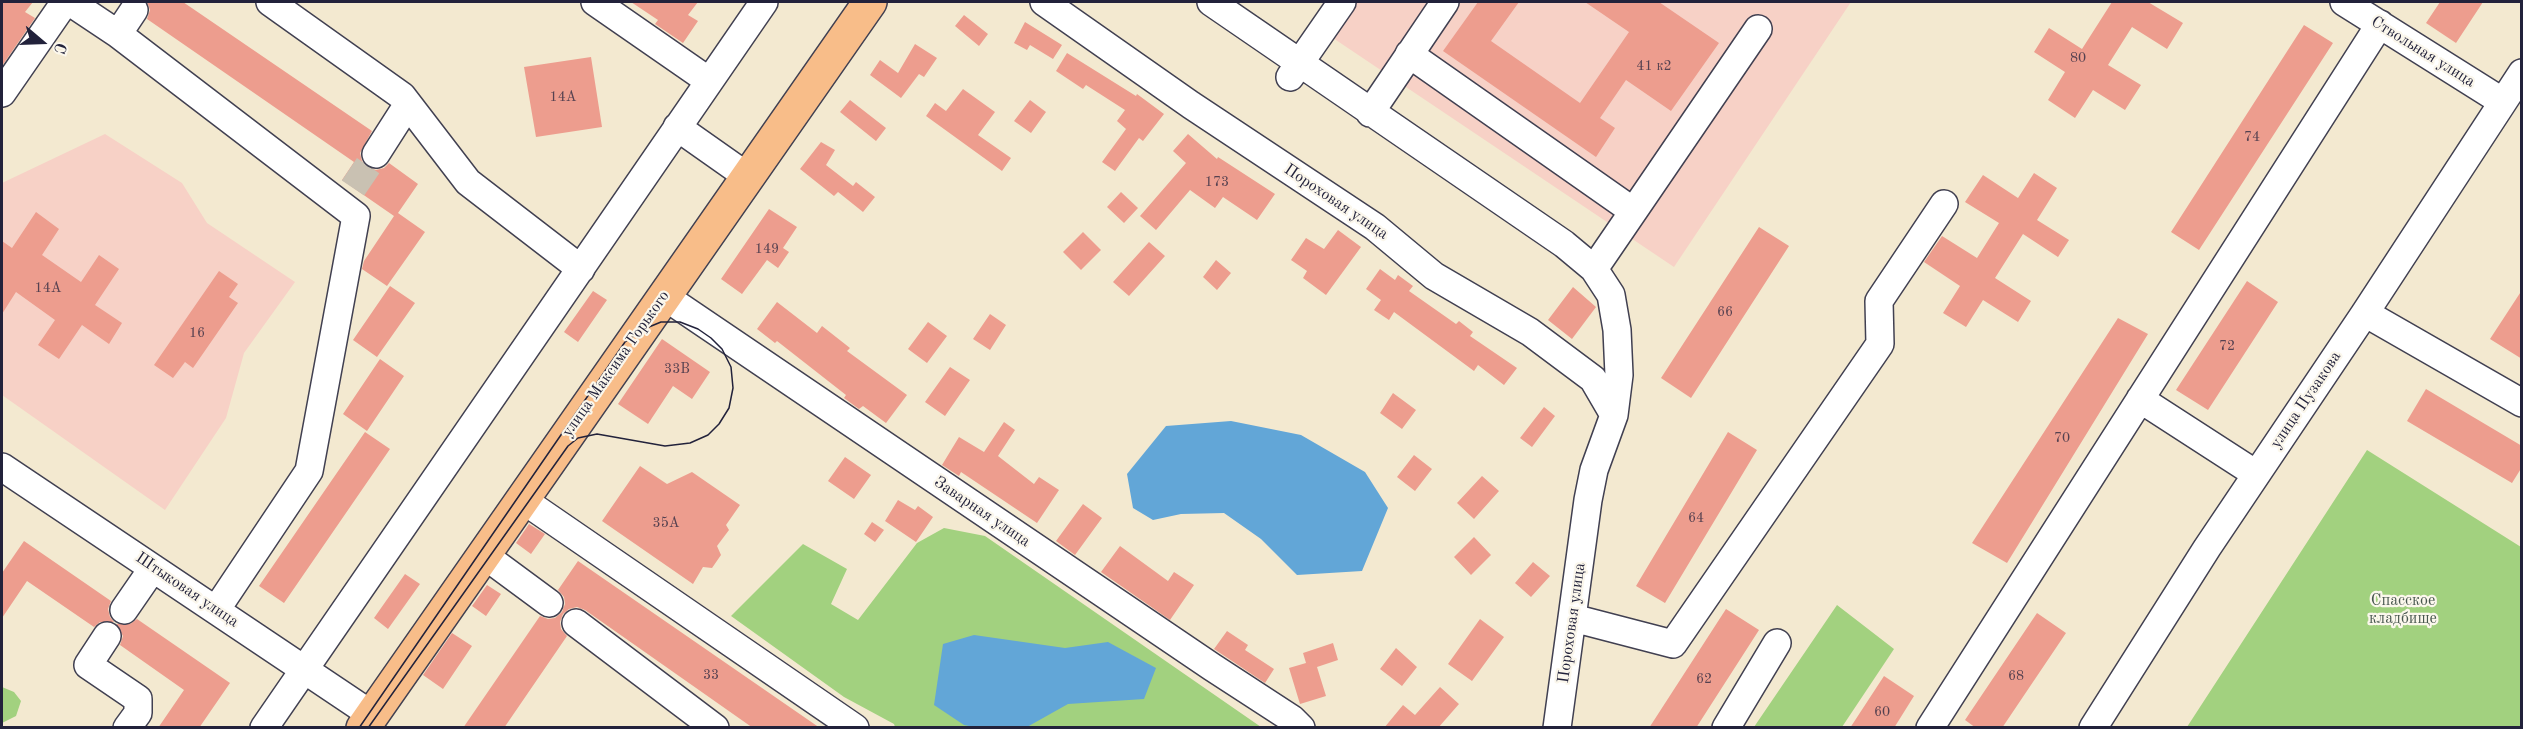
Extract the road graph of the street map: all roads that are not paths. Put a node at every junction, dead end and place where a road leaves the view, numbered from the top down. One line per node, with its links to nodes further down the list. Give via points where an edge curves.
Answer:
1 (65, 2): 20 (street)
2 (70, 2): 15 (street)
3 (270, 2): 22 (street)
4 (595, 2): 19 (street)
5 (764, 2): 19 (street)
6 (870, 2): 26 (main road, улица Максима Горького)
7 (1044, 2): 35 (street, Пороховая улица, via 1375,227 1434,276 1530,332 1593,379)
8 (1211, 2): 17 (street, Пороховая улица)
9 (1342, 2): 17 (street)
10 (1445, 2): 16 (street)
11 (2344, 2): 13 (street, Ствольная улица)
12 (134, 10): 15 (street)
13 (2380, 24): 21 (street, Ствольная улица); 33 (street)
14 (1758, 29): 28 (street)
15 (118, 34): 43 (street, via 347,196 356,216 309,471)
16 (1409, 54): 23 (street); 28 (street)
17 (1295, 71): 23 (street, Пороховая улица)
18 (2522, 73): 21 (street, улица Пузакова)
19 (709, 81): 24 (street)
20 (2, 93)
21 (2503, 102): 32 (street, улица Пузакова)
22 (408, 104): 25 (street); 29 (street, via 468,182)
23 (1370, 112): 30 (street, Пороховая улица, via 1564,244)
24 (677, 127): 26 (street); 29 (street)
25 (376, 154)
26 (748, 177): 31 (main road, улица Максима Горького)
27 (1944, 204): 44 (street, via 1879,301 1880,344 1673,644)
28 (1633, 211): 30 (street)
29 (581, 269): 48 (street)
30 (1594, 269): 35 (street, Пороховая улица, via 1611,295 1617,330 1619,375)
31 (664, 296): 38 (main road, улица Максима Горького); 54 (street, Заварная улица)
32 (2365, 313): 34 (street); 37 (street, улица Пузакова)
33 (2140, 399): 37 (street); 57 (street)
34 (2522, 403)
35 (1614, 415): 44 (street, Пороховая улица, via 1594,470)
36 (2, 467): 40 (street, Штыковая улица)
37 (2256, 474): 58 (street, улица Пузакова)
38 (523, 500): 39 (main road, улица Максима Горького); 53 (street)
39 (484, 555): 41 (street); 49 (main road, улица Максима Горького)
40 (153, 567): 42 (street); 43 (street, Штыковая улица)
41 (549, 603)
42 (124, 610)
43 (216, 610): 48 (street, Штыковая улица)
44 (1573, 618): 55 (street, Пороховая улица)
45 (576, 623): 52 (street)
46 (107, 636): 50 (street, via 88,665 138,699 138,713)
47 (1777, 643): 56 (street)
48 (304, 669): 49 (street, Штыковая улица); 51 (street)
49 (368, 721)
50 (127, 728)
51 (264, 728)
52 (715, 728)
53 (855, 728)
54 (1301, 728)
55 (1557, 728)
56 (1726, 728)
57 (1930, 728)
58 (2093, 728)

